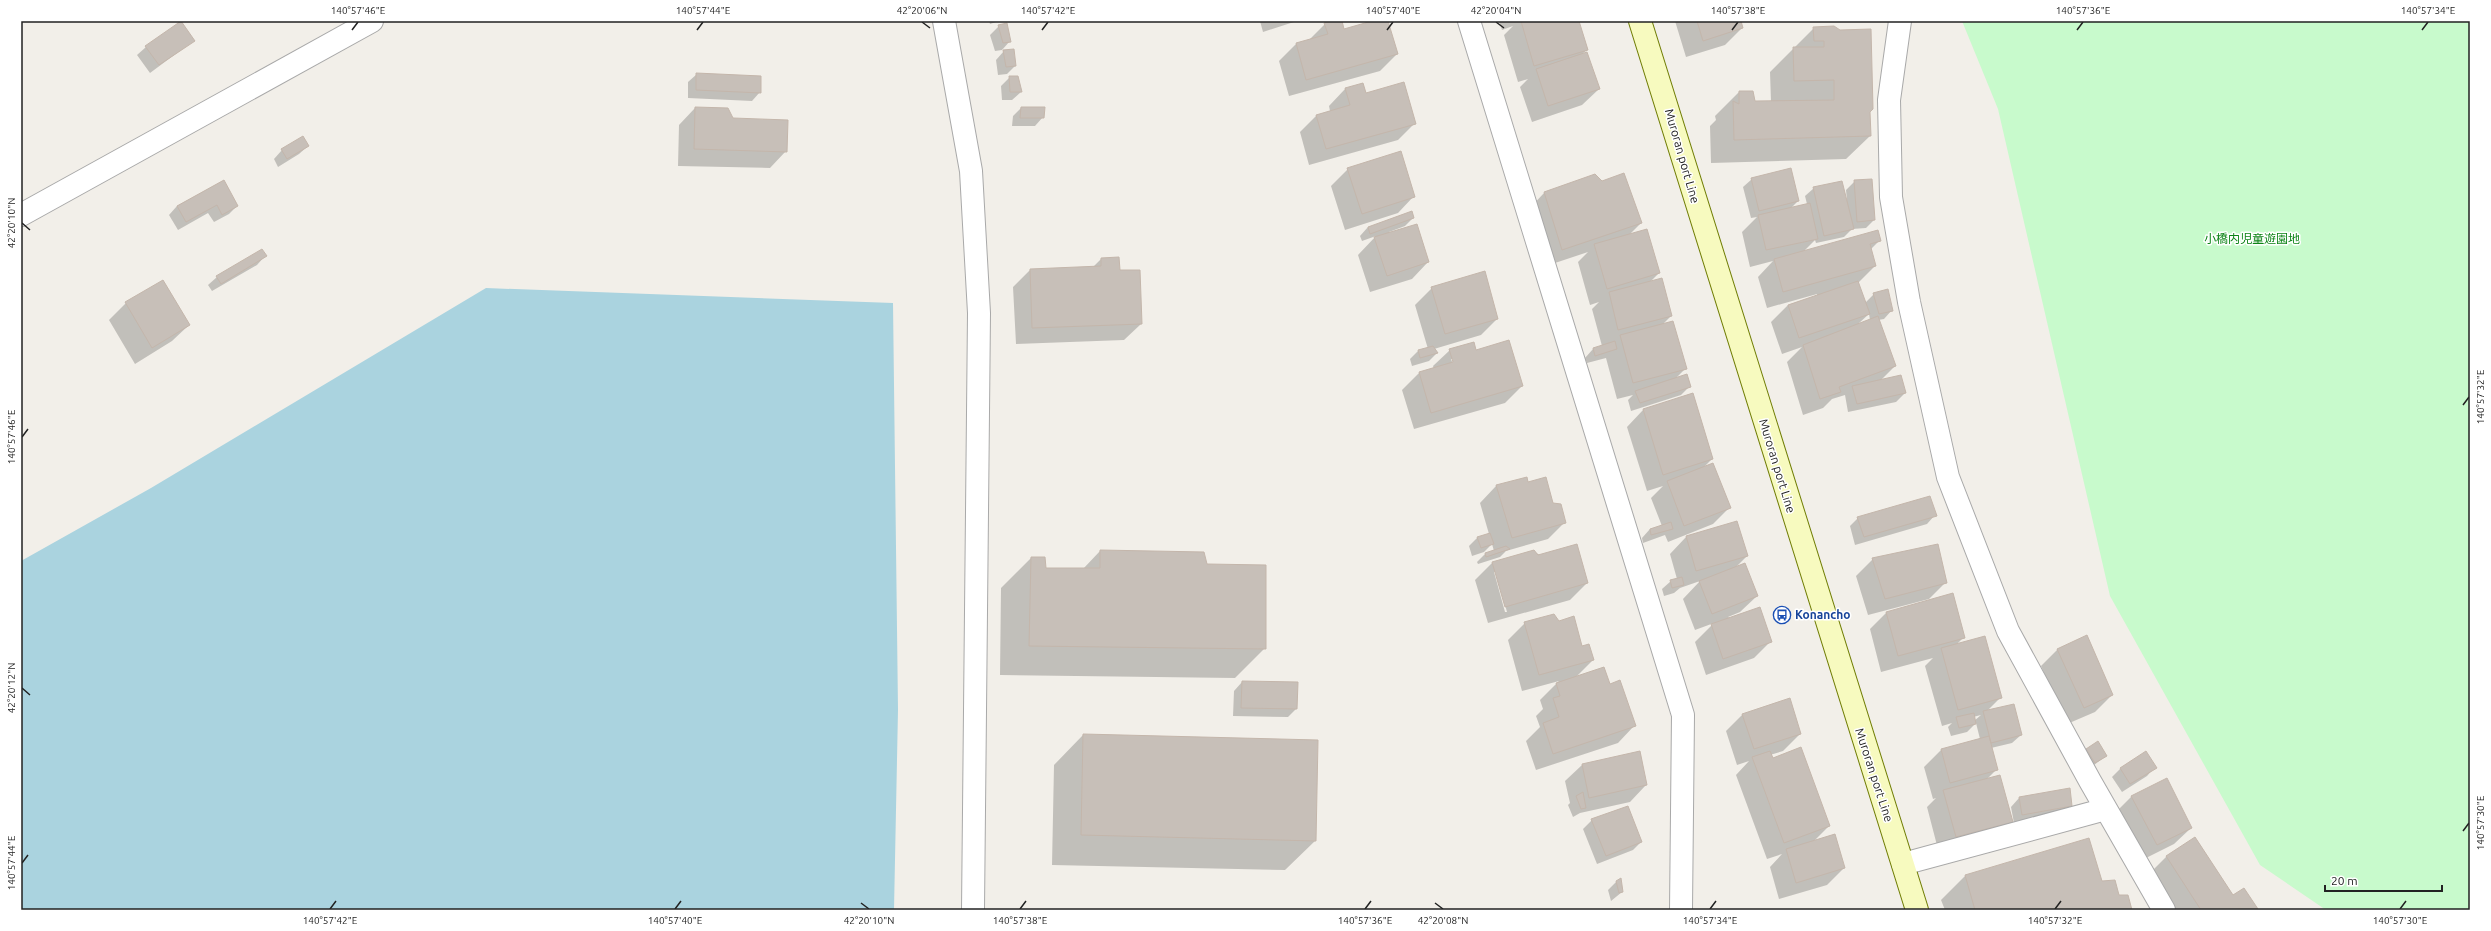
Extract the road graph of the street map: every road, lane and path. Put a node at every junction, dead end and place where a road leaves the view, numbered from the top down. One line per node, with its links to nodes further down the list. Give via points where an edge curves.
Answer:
1 (372, 21): 6 (street)
2 (944, 21): 9 (street, via 971,171 979,313)
3 (1469, 21): 10 (street, via 1683,714)
4 (1640, 21): 8 (main road, Muroran port Line)
5 (1900, 21): 7 (street, via 1889,100 1892,197 1909,302 1948,477 2008,631)
6 (21, 215)
7 (2106, 809): 8 (street); 12 (street)
8 (1903, 864): 11 (main road, Muroran port Line)
9 (973, 910)
10 (1681, 910)
11 (1917, 910)
12 (2164, 910)

